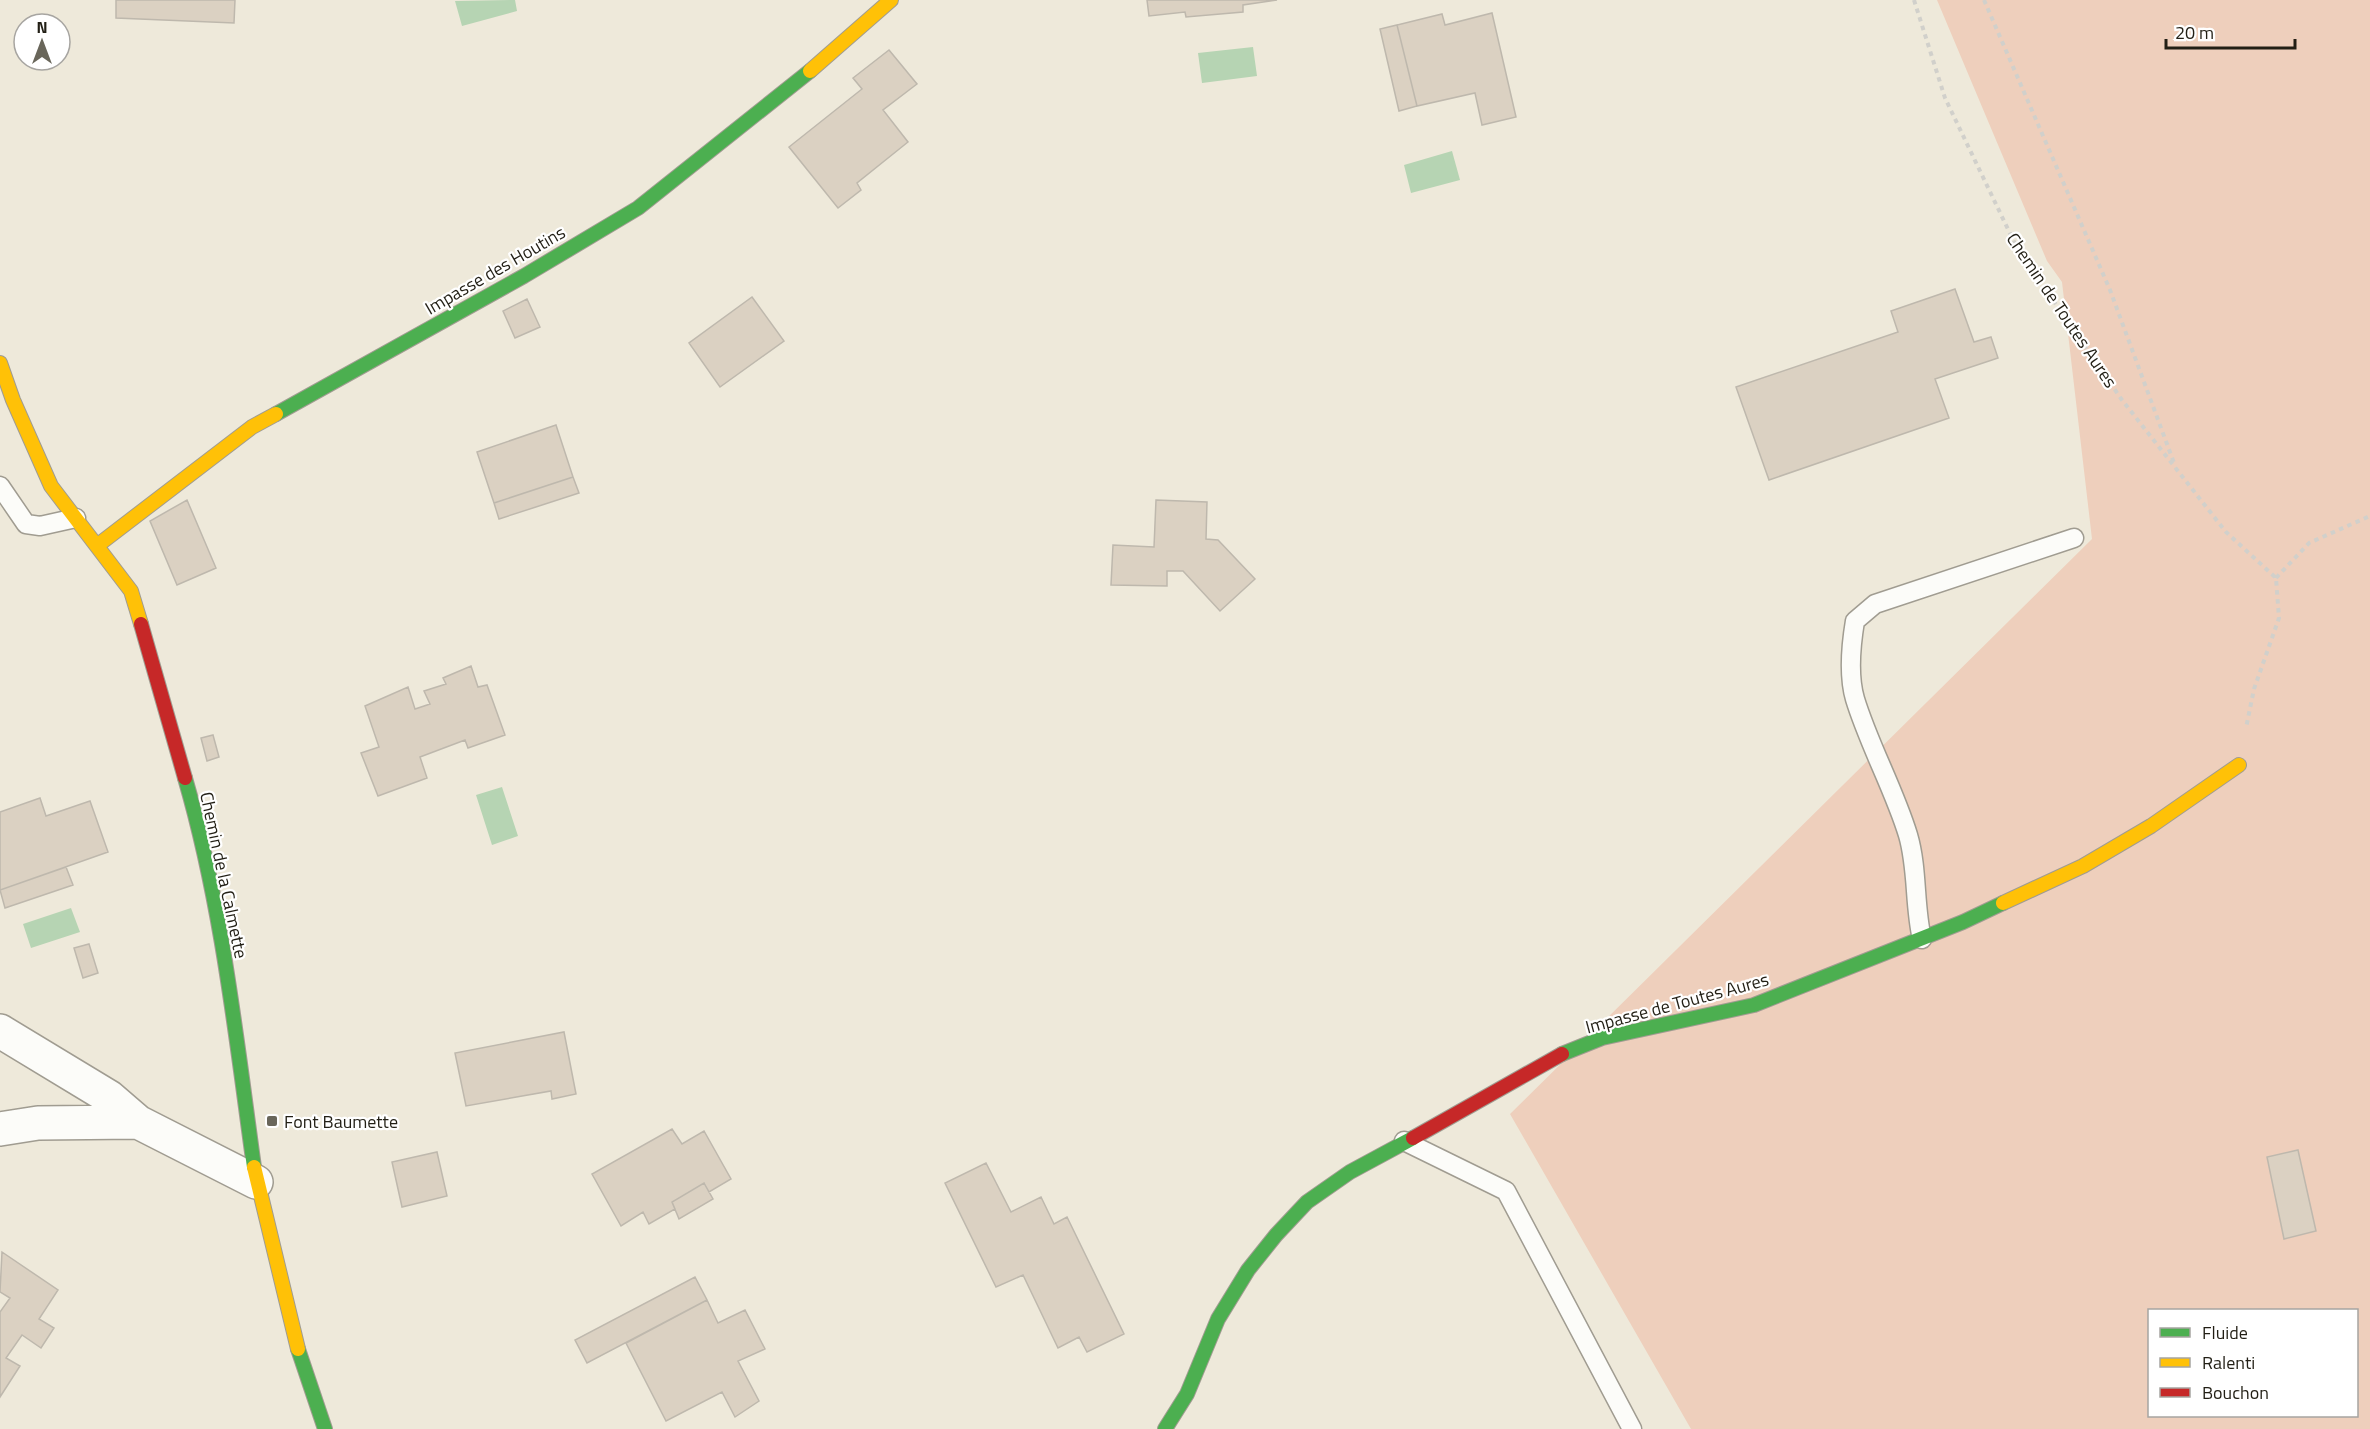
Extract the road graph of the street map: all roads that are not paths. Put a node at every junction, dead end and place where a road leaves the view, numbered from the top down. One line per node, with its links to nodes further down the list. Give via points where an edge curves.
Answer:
1 (891, 0): 6 (street, Impasse des Houtins, via 815,67 638,208 252,427)
2 (0, 363): 4 (street, Chemin de la Calmette, via 51,486)
3 (0, 486): 4 (lane, via 26,524 40,526)
4 (76, 518): 6 (street, Chemin de la Calmette)
5 (2074, 538): 8 (lane, via 1875,604 1855,621 1851,646 1854,696 1908,836)
6 (98, 545): 13 (street, Chemin de la Calmette, via 131,591 196,815 221,933)
7 (2239, 765): 8 (street, Impasse de Toutes Aures, via 2151,826 2083,866)
8 (1922, 939): 12 (street, Impasse de Toutes Aures, via 1754,1005 1602,1038 1566,1052)
9 (0, 1031): 10 (street, via 109,1097)
10 (138, 1122): 11 (street, via 38,1123); 13 (street)
11 (0, 1129)
12 (1404, 1141): 15 (street, Impasse de Toutes Aures, via 1307,1202 1276,1234 1218,1319 1187,1394); 16 (lane, via 1506,1191)
13 (256, 1182): 14 (street, Chemin de la Calmette, via 301,1360)
14 (325, 1429)
15 (1165, 1429)
16 (1632, 1429)

